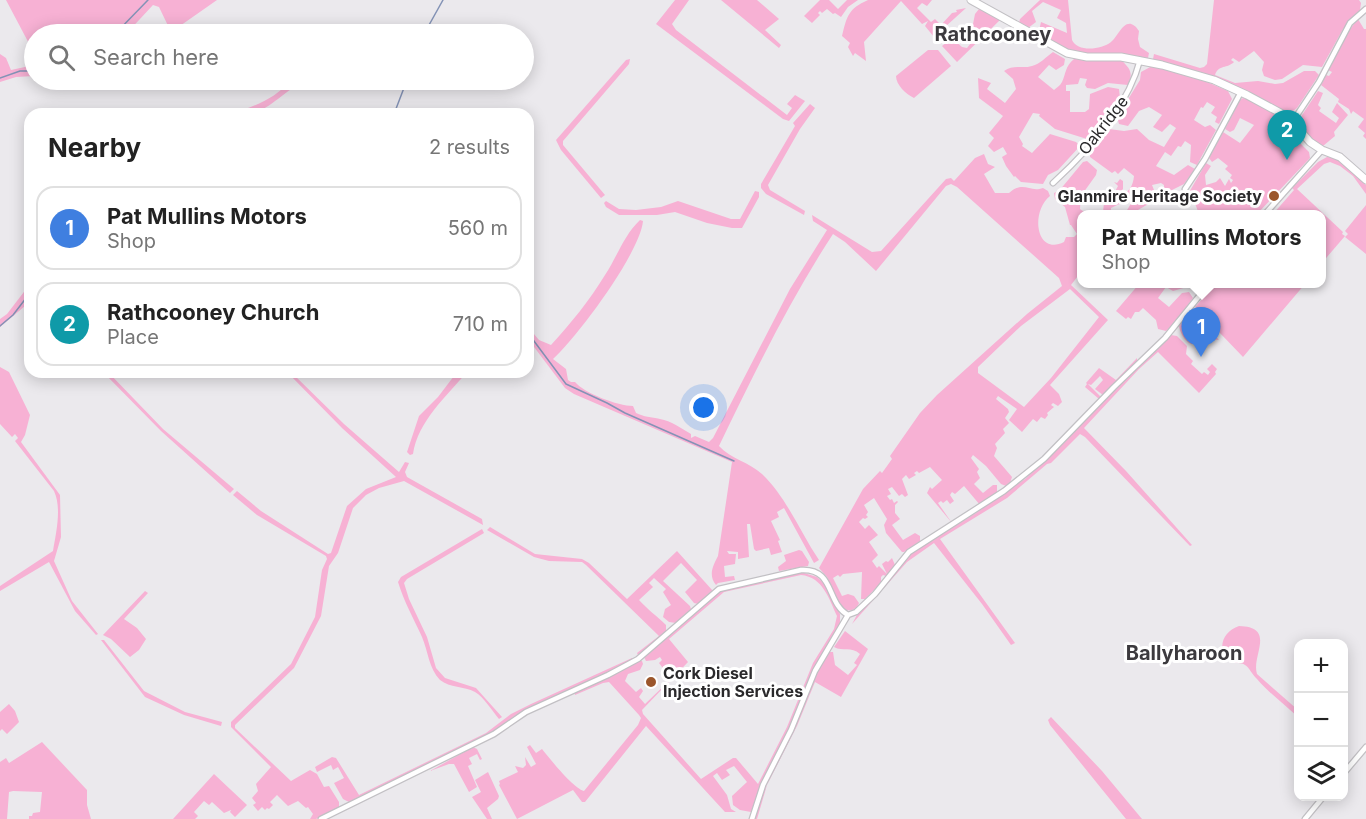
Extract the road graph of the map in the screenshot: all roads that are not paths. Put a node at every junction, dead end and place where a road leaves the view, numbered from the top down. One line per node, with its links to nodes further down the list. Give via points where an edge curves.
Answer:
1 (971, 0): 3 (street, via 1067,53)
2 (1366, 9): 5 (street, via 1350,24)
3 (1140, 60): 4 (street, via 1205,77); 8 (street, Oakridge, via 1134,82 1120,107)
4 (1240, 92): 5 (street); 9 (street)
5 (1293, 120): 6 (street, via 1310,142)
6 (1322, 150): 7 (street, via 1340,157); 10 (street)
7 (1366, 180)
8 (1053, 183)
9 (1185, 189)
10 (1269, 210)
11 (1206, 288): 12 (street, via 1173,328 1052,452 1011,486 909,552 869,599)
12 (848, 615): 16 (street, via 841,610 825,580 811,570 723,587 638,659 518,716 494,734); 17 (street, via 815,670 763,785)
13 (1366, 747): 14 (street)
14 (1348, 768)
15 (1320, 801): 18 (street)
16 (321, 819)
17 (752, 819)
18 (1305, 819)

